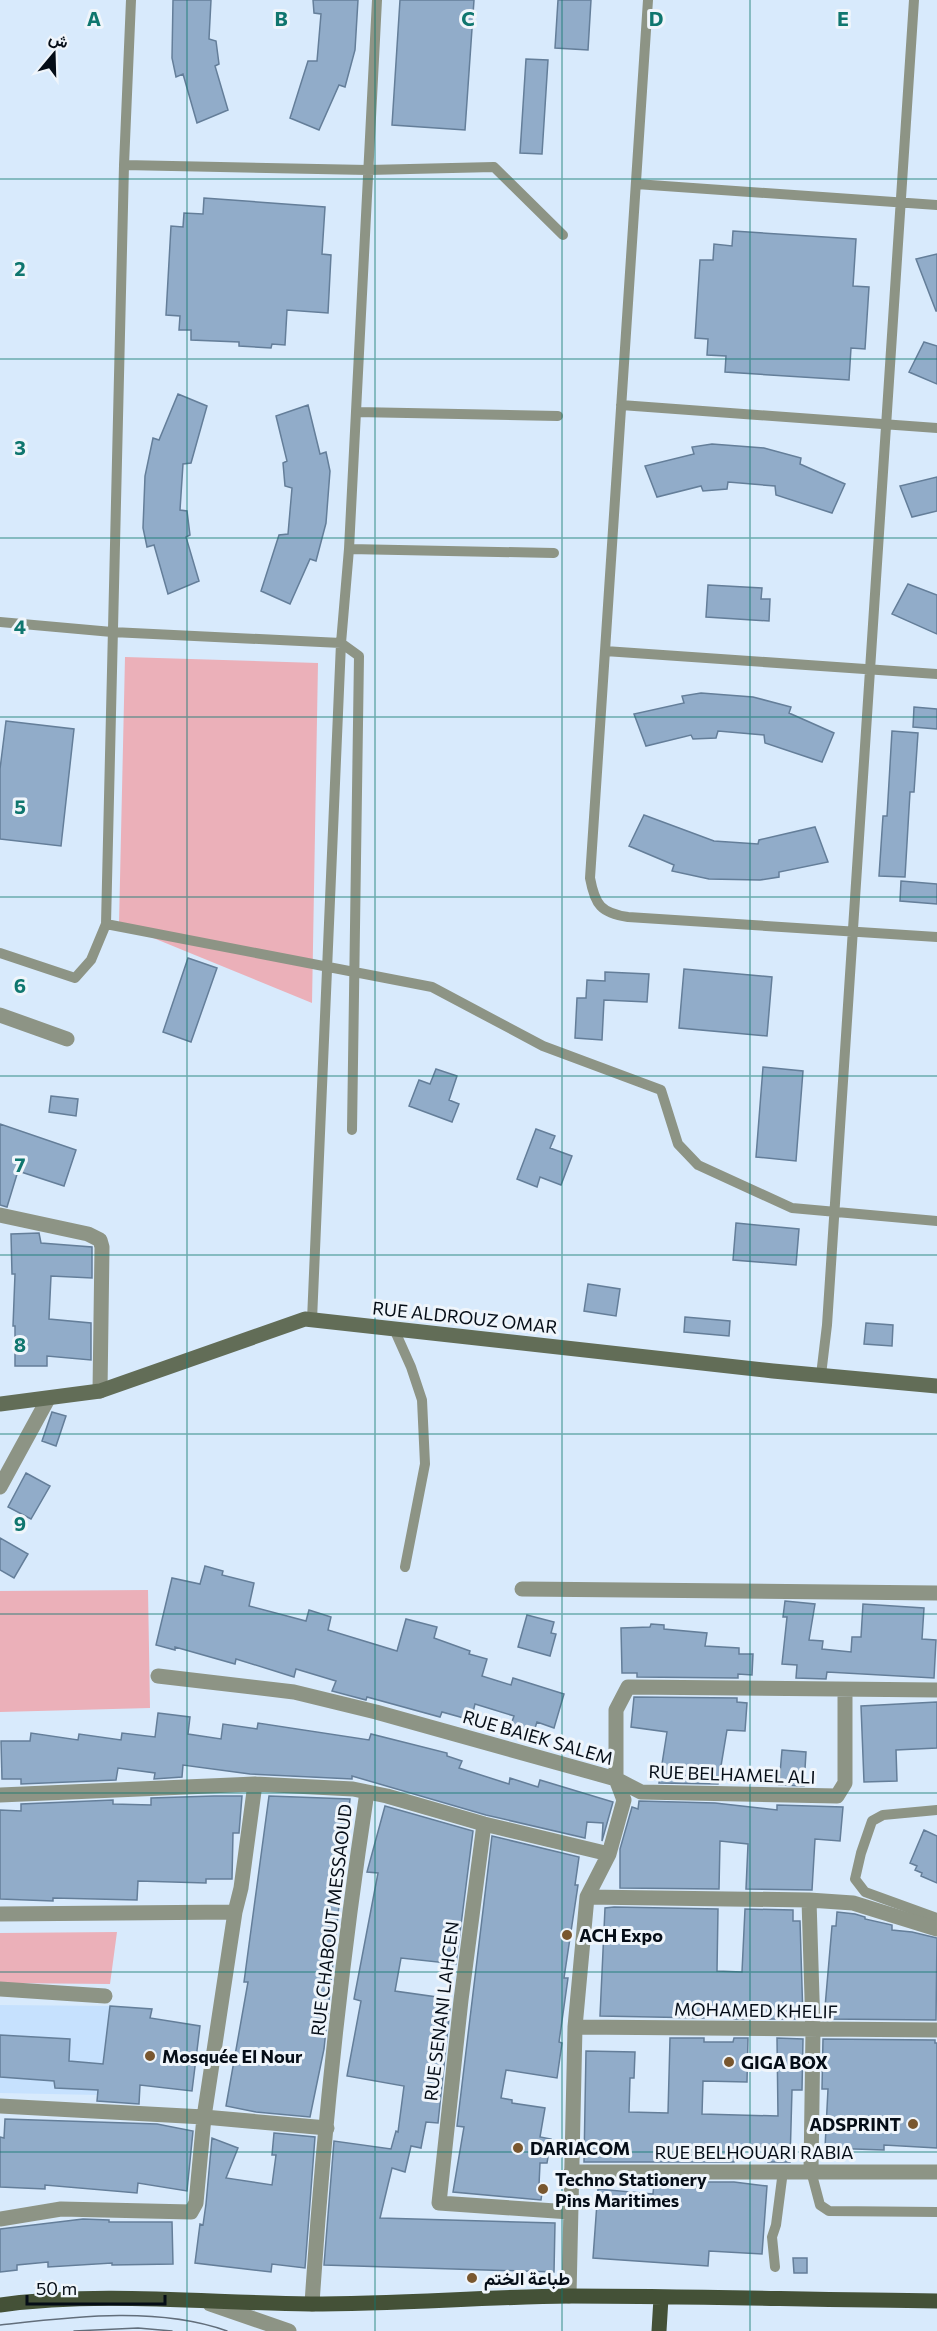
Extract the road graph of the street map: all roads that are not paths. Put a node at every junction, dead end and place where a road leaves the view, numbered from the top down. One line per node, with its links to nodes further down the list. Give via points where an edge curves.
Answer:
1 (131, 0): 5 (lane)
2 (377, 0): 6 (lane)
3 (648, 0): 7 (lane)
4 (914, 0): 8 (lane)
5 (124, 165): 6 (lane); 19 (lane)
6 (368, 170): 10 (lane, via 494,167); 12 (lane)
7 (636, 184): 8 (lane); 11 (lane)
8 (901, 203): 9 (lane); 14 (lane)
9 (937, 205)
10 (562, 235)
11 (621, 405): 14 (lane); 21 (lane)
12 (356, 412): 13 (lane); 16 (lane)
13 (558, 416)
14 (886, 425): 15 (lane); 22 (lane)
15 (937, 428)
16 (349, 549): 17 (lane); 20 (lane)
17 (554, 554)
18 (0, 622): 19 (lane)
19 (112, 632): 20 (lane); 24 (lane)
20 (341, 643): 28 (lane); 31 (lane, via 359,656)
21 (605, 651): 22 (lane); 25 (lane, via 590,878 599,906 614,915 628,917)
22 (870, 669): 23 (lane); 25 (lane)
23 (937, 674)
24 (106, 924): 27 (lane, via 91,960 75,978); 28 (lane)
25 (852, 932): 26 (lane); 32 (lane)
26 (937, 937)
27 (0, 953)
28 (328, 969): 32 (lane, via 432,987 543,1046 660,1090 678,1144 698,1166 792,1208); 35 (lane)
29 (0, 1015): 30 (street)
30 (67, 1039)
31 (352, 1130)
32 (834, 1211): 34 (lane); 37 (lane)
33 (0, 1215): 39 (street, via 100,1240)
34 (937, 1221)
35 (312, 1320): 36 (street, RUE ALDROUZ OMAR); 39 (street, RUE ALDROUZ OMAR, via 305,1319)
36 (394, 1329): 37 (street, RUE ALDROUZ OMAR); 43 (lane, via 422,1400 425,1464)
37 (821, 1375): 38 (street, RUE ALDROUZ OMAR)
38 (937, 1386)
39 (100, 1391): 40 (street, RUE ALDROUZ OMAR)
40 (48, 1399): 41 (street, RUE ALDROUZ OMAR); 42 (street)
41 (0, 1404)
42 (0, 1487)
43 (405, 1567)
44 (522, 1589): 45 (street)
45 (937, 1593)
46 (158, 1676): 49 (street, RUE BAIEK SALEM, via 294,1692)
47 (845, 1690): 48 (street, RUE BAIEK SALEM); 49 (street, RUE BAIEK SALEM, via 628,1687 616,1710); 49 (street, RUE BELHAMEL ALI, via 845,1783 837,1796 641,1791)
48 (937, 1690)
49 (616, 1779): 55 (street, via 624,1800)
50 (255, 1785): 51 (street); 52 (street); 58 (street)
51 (367, 1792): 54 (street); 69 (street, RUE CHABOUT MESSAOUD)
52 (0, 1795)
53 (937, 1810): 60 (lane, via 883,1815 872,1821 855,1879 866,1892)
54 (484, 1824): 55 (street); 74 (street, RUE SENANI LAHCEN, via 439,2203)
55 (609, 1854): 56 (street)
56 (587, 1897): 57 (street); 64 (street)
57 (809, 1900): 61 (street, via 853,1903); 65 (street)
58 (235, 1912): 59 (street); 68 (street)
59 (0, 1914)
60 (937, 1918)
61 (937, 1929)
62 (0, 1989): 63 (street)
63 (105, 1996)
64 (575, 2027): 65 (street, MOHAMED KHELIF); 72 (street)
65 (813, 2030): 66 (street, MOHAMED KHELIF); 71 (street)
66 (937, 2030)
67 (0, 2106): 68 (street)
68 (204, 2117): 69 (street); 76 (street, via 191,2212 62,2209)
69 (327, 2128): 82 (street, RUE CHABOUT MESSAOUD)
70 (783, 2171): 71 (street, RUE BELHOUARI RABIA); 72 (street, RUE BELHOUARI RABIA); 77 (lane, via 771,2237)
71 (811, 2171): 73 (street, RUE BELHOUARI RABIA); 75 (lane, via 820,2205 829,2211)
72 (571, 2172): 74 (street)
73 (937, 2172)
74 (570, 2212): 78 (street)
75 (937, 2212)
76 (0, 2219)
77 (775, 2267)
78 (569, 2296): 79 (main road); 82 (main road)
79 (661, 2298): 80 (main road); 85 (main road)
80 (937, 2301)
81 (204, 2302): 82 (main road); 83 (main road, via 138,2297); 84 (street)
82 (312, 2304)
83 (0, 2305)
84 (289, 2331)
85 (659, 2331)

